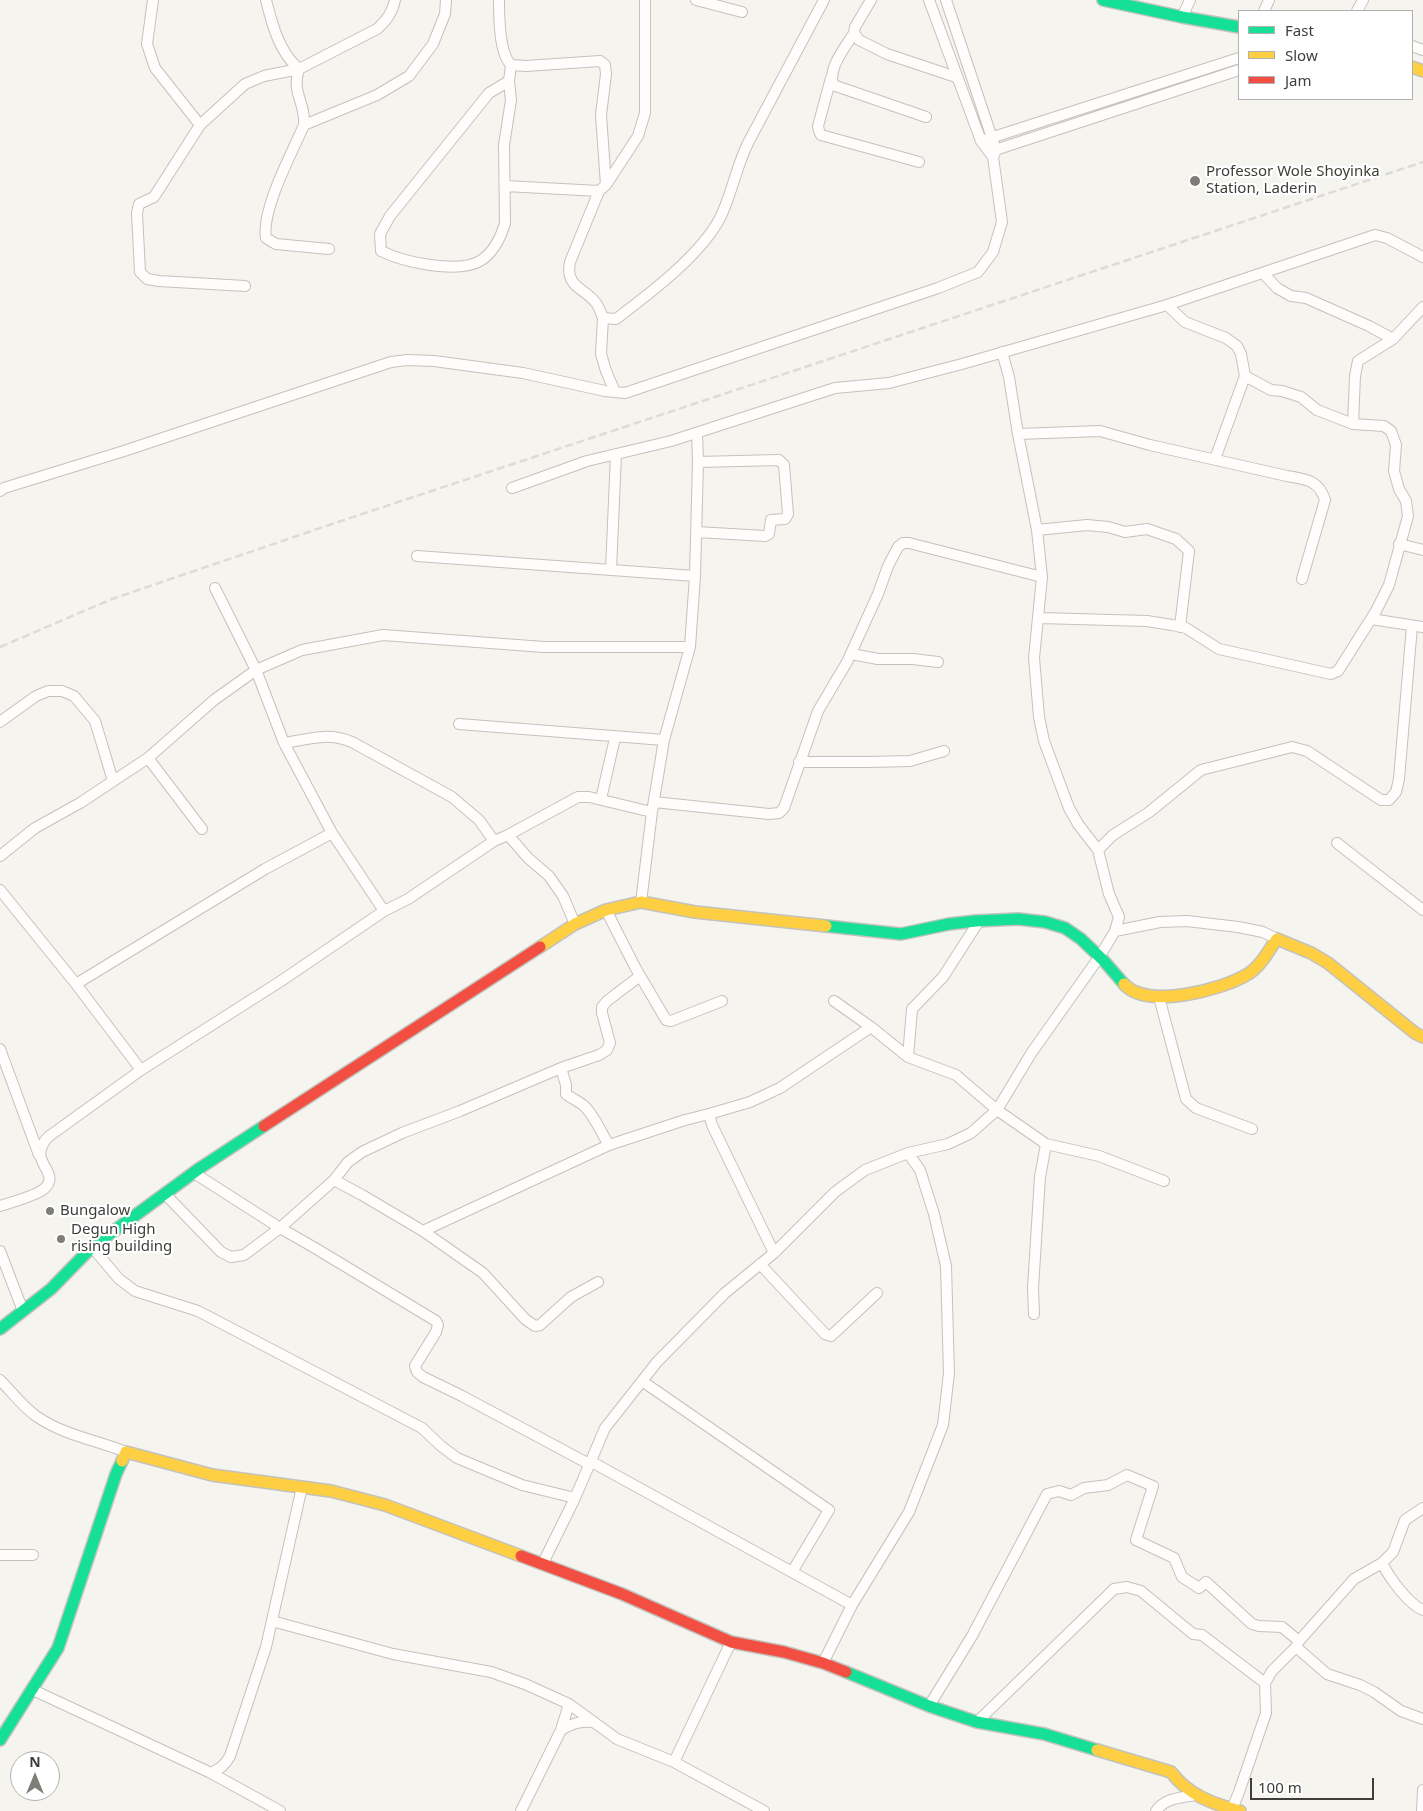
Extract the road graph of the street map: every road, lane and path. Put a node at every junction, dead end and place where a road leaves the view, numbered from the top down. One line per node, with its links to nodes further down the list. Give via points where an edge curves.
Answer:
1 (153, 0): 27 (street, via 147,44 155,68)
2 (266, 0): 21 (street, via 282,49)
3 (395, 0): 21 (street, via 386,21 377,29)
4 (446, 0): 28 (street, via 445,14 433,44 409,76 377,96)
5 (499, 0): 20 (street, via 505,56)
6 (645, 0): 34 (street, via 645,113 638,136)
7 (696, 0): 15 (street)
8 (824, 0): 41 (street, via 739,161 732,190 710,237 647,296 616,319)
9 (871, 0): 18 (street)
10 (928, 0): 23 (street)
11 (946, 0): 29 (street)
12 (1103, 0): 14 (street)
13 (1190, 0): 16 (street)
14 (1130, 2): 16 (street)
15 (742, 12)
16 (1182, 17): 17 (street)
17 (1238, 27)
18 (854, 33): 23 (street, via 859,40 887,54); 24 (street, via 832,69)
19 (1238, 58): 29 (street)
20 (511, 65): 25 (street); 34 (street, via 600,61 604,65 606,74 601,115)
21 (299, 68): 27 (street, via 245,84); 28 (street, via 295,87 305,118)
22 (1238, 70): 31 (street)
23 (956, 77): 30 (street)
24 (831, 78): 26 (street, via 833,85); 32 (street, via 818,126 821,135)
25 (509, 81): 33 (street, via 511,100 504,145); 33 (street, via 489,93 390,216 380,234 381,250 426,264 462,266 479,261 496,245 506,223)
26 (926, 117)
27 (200, 125): 38 (street, via 154,197 139,204 136,213 140,272 153,280)
28 (304, 125): 35 (street, via 270,204 264,229 266,238 276,244)
29 (992, 137): 30 (street); 31 (street)
30 (981, 141): 31 (street)
31 (993, 153): 45 (street, via 1002,222 994,252 978,272 625,394)
32 (919, 162)
33 (505, 186): 34 (street)
34 (603, 188): 41 (street, via 568,272 572,282 597,303)
35 (329, 249)
36 (1423, 257): 37 (street, via 1388,238 1375,235)
37 (1263, 273): 39 (street); 42 (street, via 1277,288 1291,296 1306,298)
38 (244, 286)
39 (1167, 305): 43 (street); 44 (street, via 1185,322 1226,338 1237,346)
40 (1423, 308): 42 (street)
41 (603, 318): 45 (street, via 601,354)
42 (1393, 339): 46 (street, via 1358,361)
43 (1002, 352): 47 (street, via 889,383 835,388); 48 (street)
44 (1245, 376): 46 (street, via 1271,390 1301,397 1317,410); 50 (street)
45 (615, 392): 53 (street, via 523,373 434,361 399,361 4,488)
46 (1353, 424): 56 (street, via 1384,426 1391,431 1396,445 1394,471 1406,501 1408,516)
47 (697, 433): 49 (street); 51 (street)
48 (1018, 434): 50 (street, via 1100,431); 54 (street)
49 (616, 454): 52 (street); 59 (street)
50 (1215, 459): 62 (street, via 1309,479 1322,491 1325,500)
51 (698, 462): 55 (street); 55 (street, via 779,460 784,465 788,514 785,519 771,520 769,534 765,536)
52 (512, 488)
53 (0, 492)
54 (1036, 530): 61 (street); 67 (street, via 1087,526 1125,532 1147,529 1176,539 1189,551)
55 (697, 532): 60 (street)
56 (1399, 544): 57 (street); 65 (street, via 1389,585)
57 (1423, 550)
58 (417, 556): 59 (street)
59 (611, 570): 60 (street)
60 (696, 576): 69 (street)
61 (1042, 577): 64 (street); 70 (street, via 903,544 888,566)
62 (1302, 579)
63 (215, 588): 72 (street)
64 (1039, 618): 67 (street, via 1147,621); 90 (street, via 1034,658 1044,741 1069,808)
65 (1371, 619): 66 (street); 67 (street, via 1344,664 1331,674 1219,649)
66 (1412, 626): 68 (street); 90 (street, via 1399,779 1396,792 1389,800 1381,800 1307,751 1292,747 1201,770 1148,813 1113,835)
67 (1180, 627)
68 (1423, 628)
69 (690, 646): 72 (street, via 544,647 383,635 302,650); 76 (street)
70 (851, 654): 71 (street, via 878,659); 80 (street, via 818,710)
71 (938, 662)
72 (256, 670): 77 (street); 79 (street, via 214,700)
73 (0, 722): 81 (street, via 48,691 62,691 74,696 95,721)
74 (459, 724): 75 (street)
75 (615, 738): 76 (street); 82 (street)
76 (664, 740): 83 (street)
77 (284, 743): 86 (street); 88 (street, via 327,736 352,742 452,798 479,820)
78 (944, 751): 80 (street, via 910,760)
79 (148, 758): 81 (street); 85 (street)
80 (799, 762): 83 (street, via 784,808 779,813)
81 (113, 781): 91 (street, via 35,828)
82 (600, 799): 84 (street); 87 (street, via 578,798)
83 (654, 802): 84 (street)
84 (652, 812): 93 (street)
85 (202, 829)
86 (332, 833): 96 (street); 103 (street, via 265,869)
87 (508, 835): 88 (street); 98 (street, via 549,876 563,896)
88 (494, 841): 96 (street, via 408,899)
89 (1337, 842): 95 (street)
90 (1098, 850): 99 (street, via 1109,894 1119,917)
91 (0, 856)
92 (0, 890): 103 (street)
93 (641, 902): 94 (street); 97 (street, via 695,912 901,934)
94 (606, 910): 98 (street); 102 (street)
95 (1423, 910)
96 (384, 911): 112 (street)
97 (979, 921): 101 (street, via 1029,919 1060,925); 110 (street, via 943,977 912,1009)
98 (575, 924): 120 (street)
99 (1115, 930): 100 (street, via 1160,922 1187,922 1238,926); 101 (street)
100 (1277, 939): 104 (street, via 1248,974 1196,992); 108 (street, via 1312,952)
101 (1100, 956): 104 (street, via 1130,990); 113 (street, via 1032,1052)
102 (640, 976): 105 (street, via 666,1020); 111 (street, via 602,1007 610,1043 607,1050)
103 (76, 984): 112 (street)
104 (1159, 997): 115 (street, via 1186,1100 1196,1108)
105 (722, 1001)
106 (834, 1001): 107 (street)
107 (871, 1027): 110 (street); 114 (street, via 780,1088 750,1102)
108 (1423, 1037)
109 (0, 1050): 119 (street)
110 (908, 1057): 113 (street, via 956,1075)
111 (561, 1068): 117 (street, via 566,1094 588,1110); 121 (street, via 362,1152 348,1162)
112 (141, 1070): 119 (street, via 48,1137 41,1145)
113 (997, 1110): 116 (street); 118 (street, via 971,1133 948,1144)
114 (709, 1114): 117 (street); 129 (street)
115 (1252, 1129)
116 (1046, 1144): 122 (street, via 1099,1156); 134 (street, via 1040,1177)
117 (609, 1146): 126 (street)
118 (908, 1153): 129 (street, via 865,1170 835,1192); 148 (street, via 920,1170 946,1266 949,1373 943,1425 909,1512)
119 (39, 1156): 124 (street, via 49,1174 43,1191)
120 (194, 1172): 123 (street); 125 (street)
121 (334, 1180): 125 (street); 126 (street)
122 (1164, 1180)
123 (165, 1194): 125 (street, via 222,1252 232,1257 244,1255); 127 (street)
124 (0, 1206)
125 (280, 1228): 139 (street, via 436,1321 436,1332 415,1366 423,1377)
126 (423, 1230): 131 (street, via 483,1273 535,1326 570,1297)
127 (92, 1247): 133 (street, via 51,1289); 141 (street, via 119,1279 135,1291 198,1311 422,1428 457,1458 522,1485)
128 (0, 1251): 133 (street)
129 (774, 1253): 130 (street)
130 (760, 1264): 132 (street, via 825,1334 831,1336); 137 (street, via 725,1293)
131 (598, 1282)
132 (877, 1293)
133 (23, 1311): 135 (street)
134 (1034, 1314)
135 (0, 1329)
136 (0, 1380): 138 (street, via 35,1415 66,1432)
137 (642, 1381): 139 (street, via 604,1428); 147 (street, via 829,1510)
138 (126, 1452): 140 (street, via 212,1475); 155 (street, via 58,1648)
139 (590, 1462): 141 (street); 147 (street)
140 (302, 1487): 146 (street, via 385,1505); 150 (street)
141 (575, 1498): 146 (street)
142 (1423, 1508): 145 (street, via 1405,1520 1393,1552)
143 (0, 1555): 144 (street)
144 (33, 1555)
145 (1382, 1563): 149 (street, via 1388,1576); 152 (street, via 1354,1579)
146 (543, 1564): 151 (street, via 622,1594)
147 (792, 1572): 148 (street)
148 (852, 1605): 153 (street)
149 (1423, 1610)
150 (272, 1621): 156 (street, via 393,1654 491,1672); 164 (street, via 230,1756 225,1764)
151 (731, 1642): 153 (street); 163 (street)
152 (1298, 1644): 154 (street); 157 (street, via 1282,1627 1252,1624 1206,1582 1199,1588 1182,1577 1174,1558 1136,1540 1153,1486 1127,1475 1108,1485 1084,1488 1071,1495 1059,1491 1047,1494 972,1636); 158 (street, via 1327,1674 1360,1685 1401,1711)
153 (822, 1663): 157 (street)
154 (1265, 1683): 160 (street, via 1202,1635 1192,1634 1141,1591 1127,1587 1114,1589); 167 (street, via 1266,1713)
155 (33, 1690): 162 (street); 164 (street)
156 (569, 1704): 159 (street); 161 (street)
157 (929, 1706): 160 (street)
158 (1423, 1719)
159 (594, 1722): 161 (street, via 581,1721); 163 (street, via 617,1739)
160 (977, 1722): 166 (street, via 1044,1734 1171,1772 1178,1783)
161 (562, 1730): 169 (street)
162 (0, 1740)
163 (674, 1762): 170 (street)
164 (211, 1773): 168 (street)
165 (1423, 1790): 172 (street)
166 (1195, 1795): 167 (street); 171 (street, via 1169,1800)
167 (1236, 1810)
168 (280, 1811)
169 (521, 1811)
170 (764, 1811)
171 (1156, 1811)
172 (1422, 1811)

